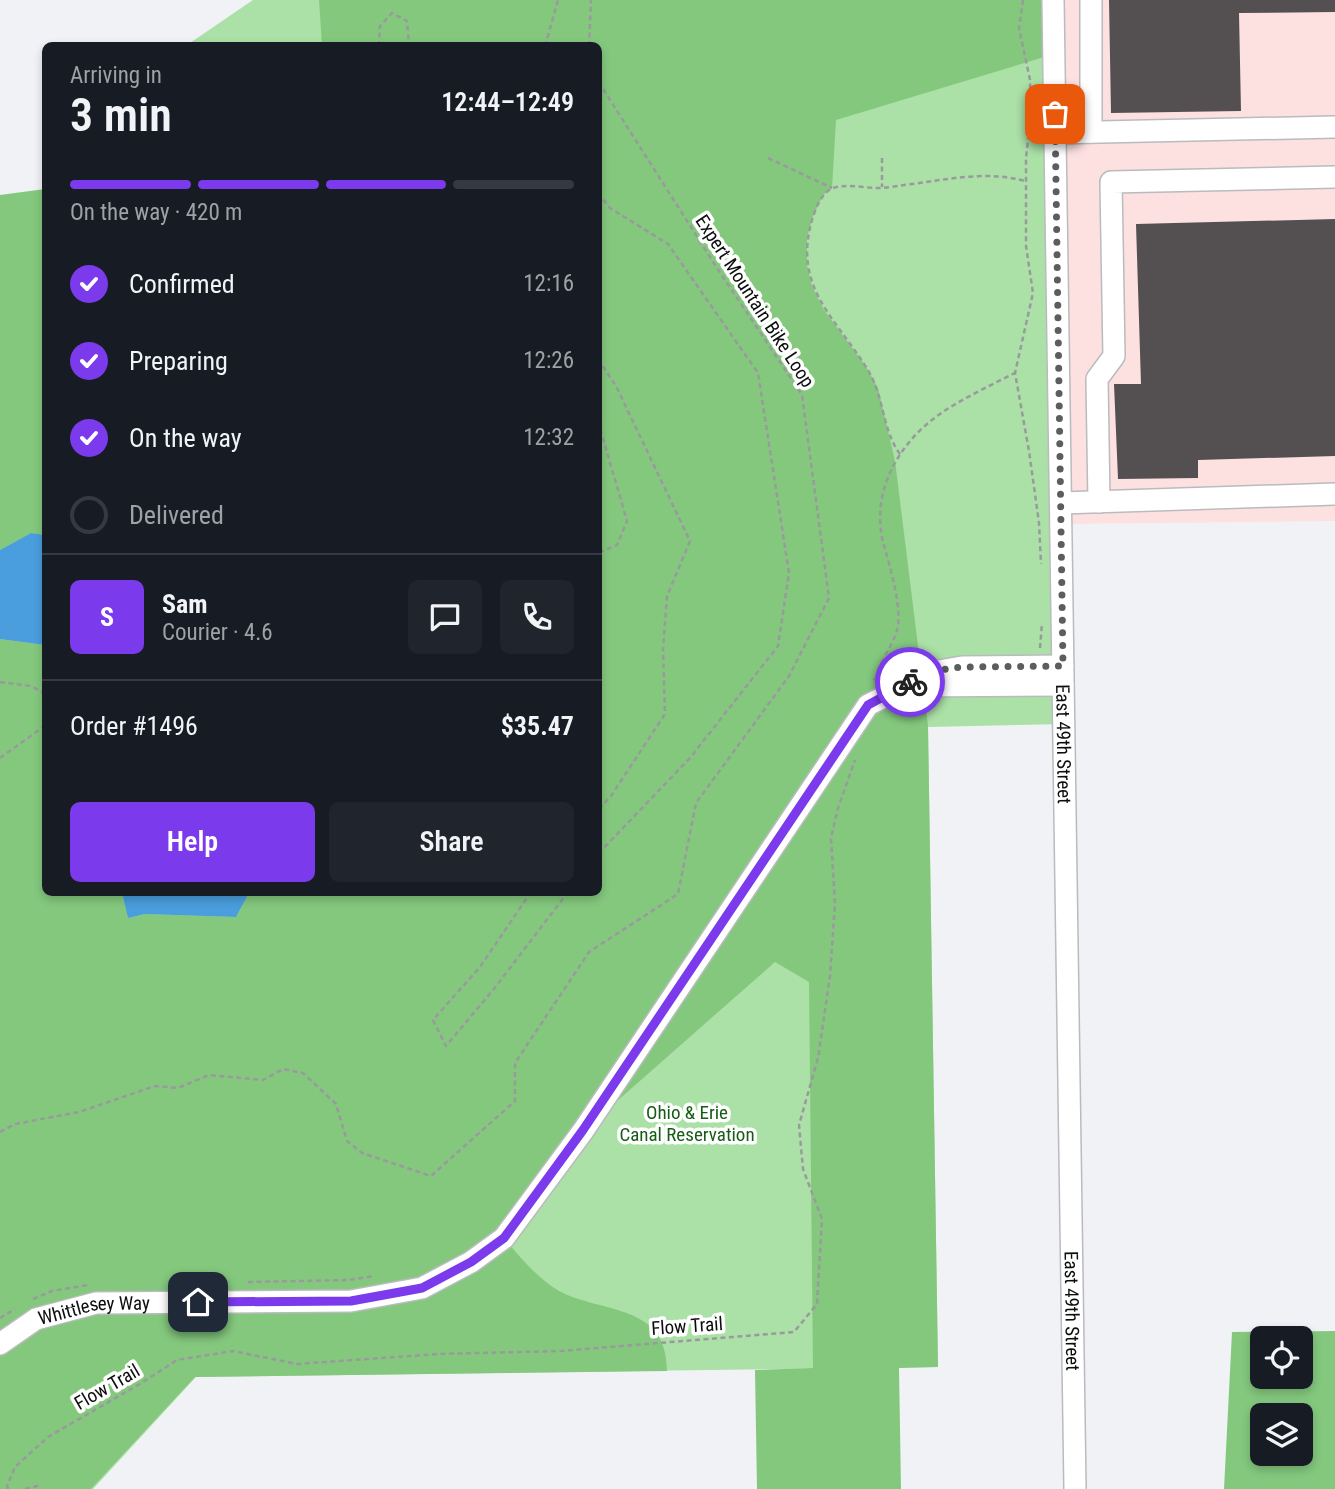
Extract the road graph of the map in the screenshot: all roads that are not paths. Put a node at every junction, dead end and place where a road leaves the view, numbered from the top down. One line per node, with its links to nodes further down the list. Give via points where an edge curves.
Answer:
1 (1053, 0): 5 (street, East 49th Street)
2 (1091, 0): 4 (street)
3 (1335, 127): 4 (street)
4 (1091, 132): 5 (street)
5 (1055, 133): 9 (street, East 49th Street)
6 (1335, 177): 8 (street, via 1111,182 1114,356 1097,379)
7 (1335, 494): 8 (street)
8 (1099, 502): 9 (street)
9 (1060, 503): 10 (street, East 49th Street)
10 (1063, 676): 11 (street, Whittlesey Way, via 902,686 868,705 583,1130 504,1238 471,1262 422,1288 351,1301 96,1303 36,1319); 12 (street, East 49th Street)
11 (0, 1344)
12 (1075, 1489)

